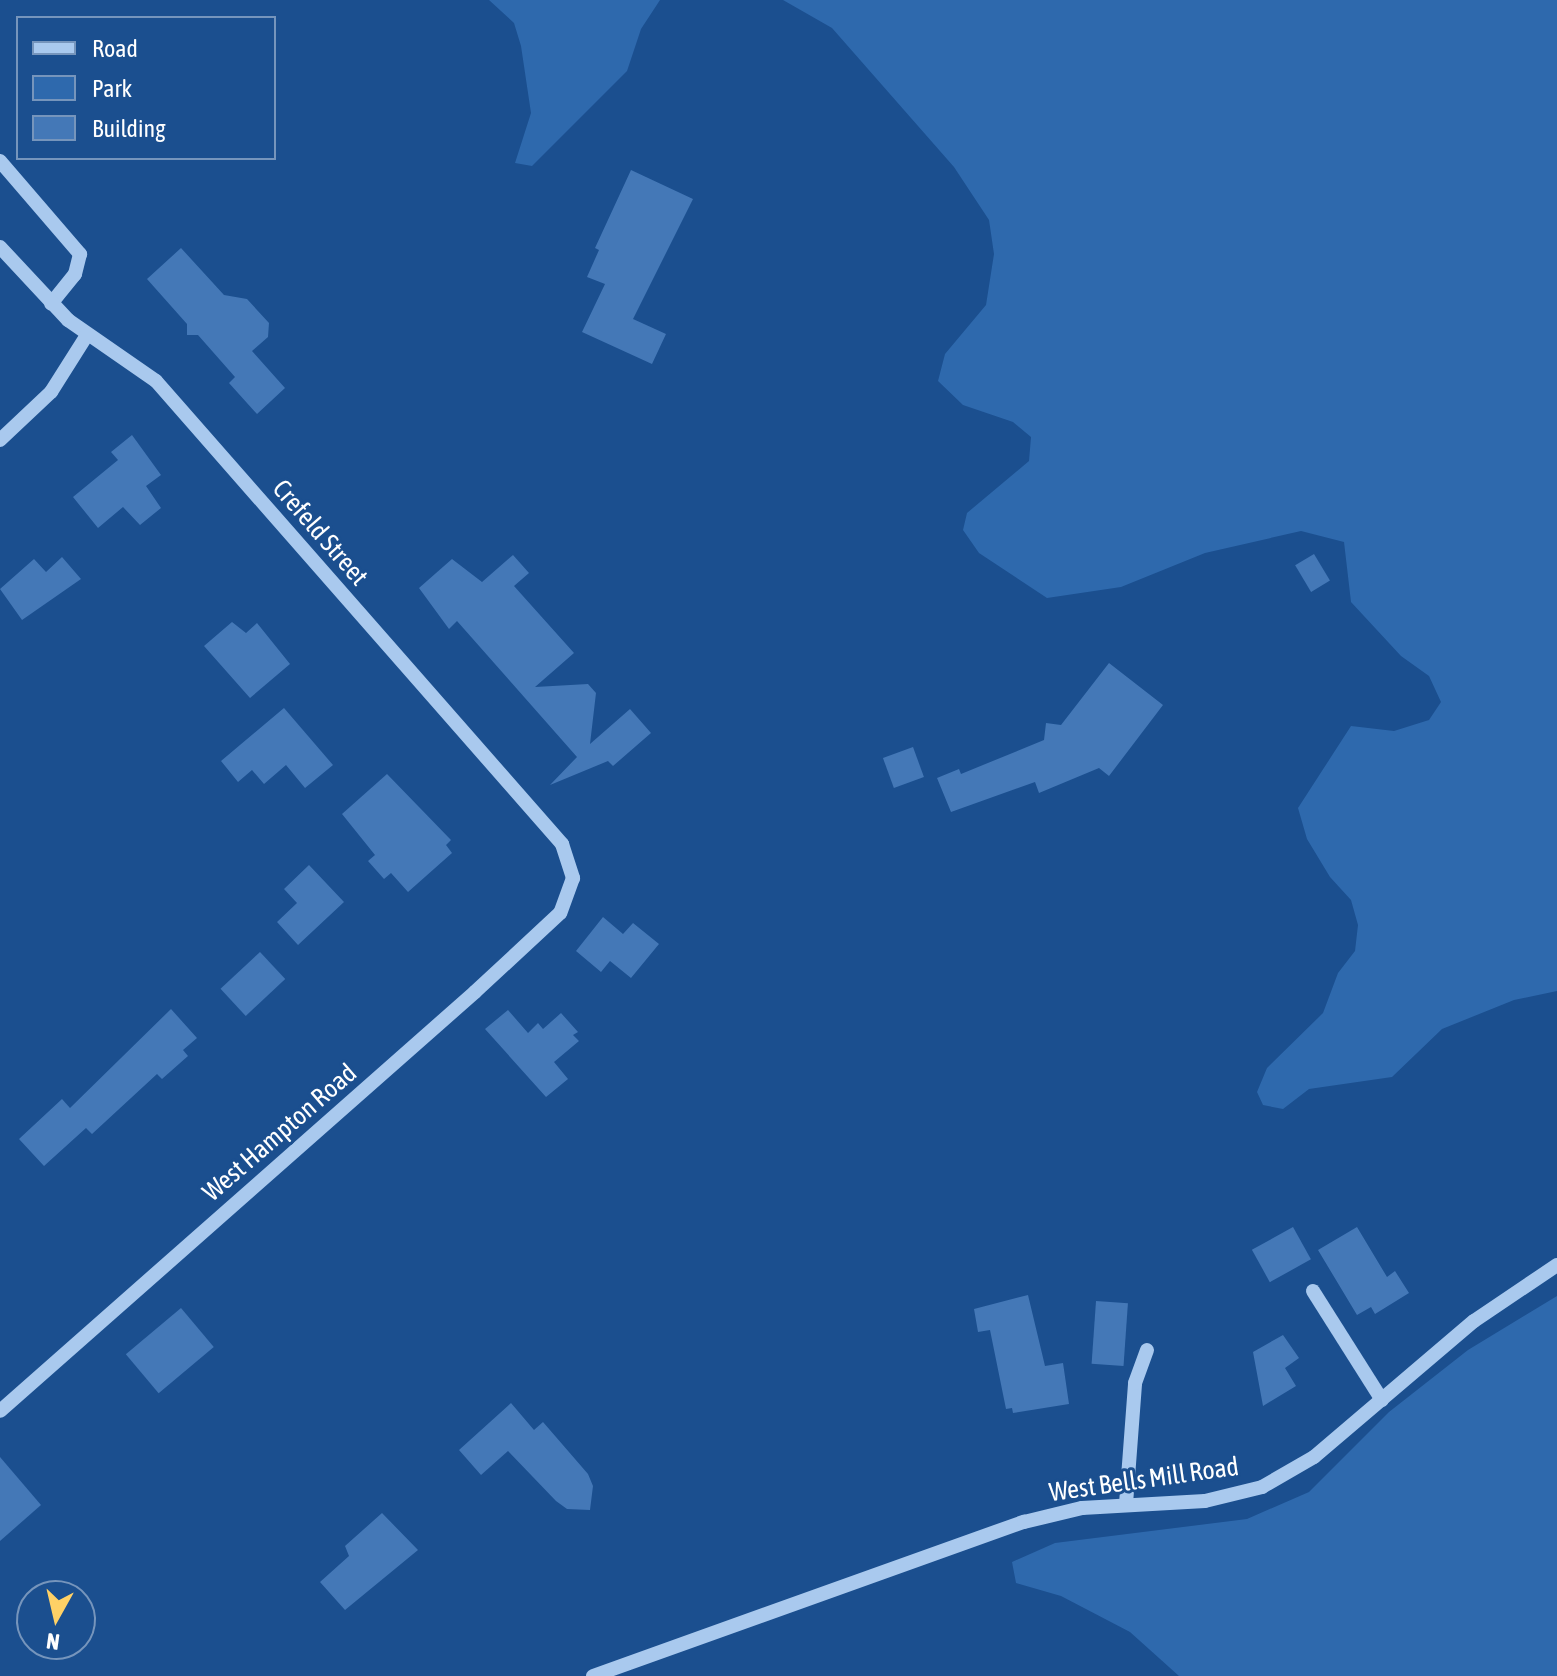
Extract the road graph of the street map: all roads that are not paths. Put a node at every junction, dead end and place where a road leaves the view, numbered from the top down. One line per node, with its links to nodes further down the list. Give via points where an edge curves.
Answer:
1 (0, 161): 3 (street, via 80,254 75,274)
2 (0, 247): 3 (street, Crefeld Street)
3 (51, 304): 4 (street, Crefeld Street)
4 (87, 335): 5 (street, via 51,392); 6 (street, Crefeld Street, via 156,381 562,844)
5 (0, 440)
6 (573, 878): 11 (street, West Hampton Road, via 560,913)
7 (1557, 1265): 10 (street, West Bells Mill Road, via 1493,1307)
8 (1313, 1291): 10 (street)
9 (1147, 1350): 12 (street, via 1135,1383)
10 (1382, 1400): 12 (street, West Bells Mill Road, via 1314,1457 1262,1487 1205,1501)
11 (0, 1411)
12 (1126, 1504): 13 (street, West Bells Mill Road, via 1082,1508 993,1532)
13 (593, 1676)

